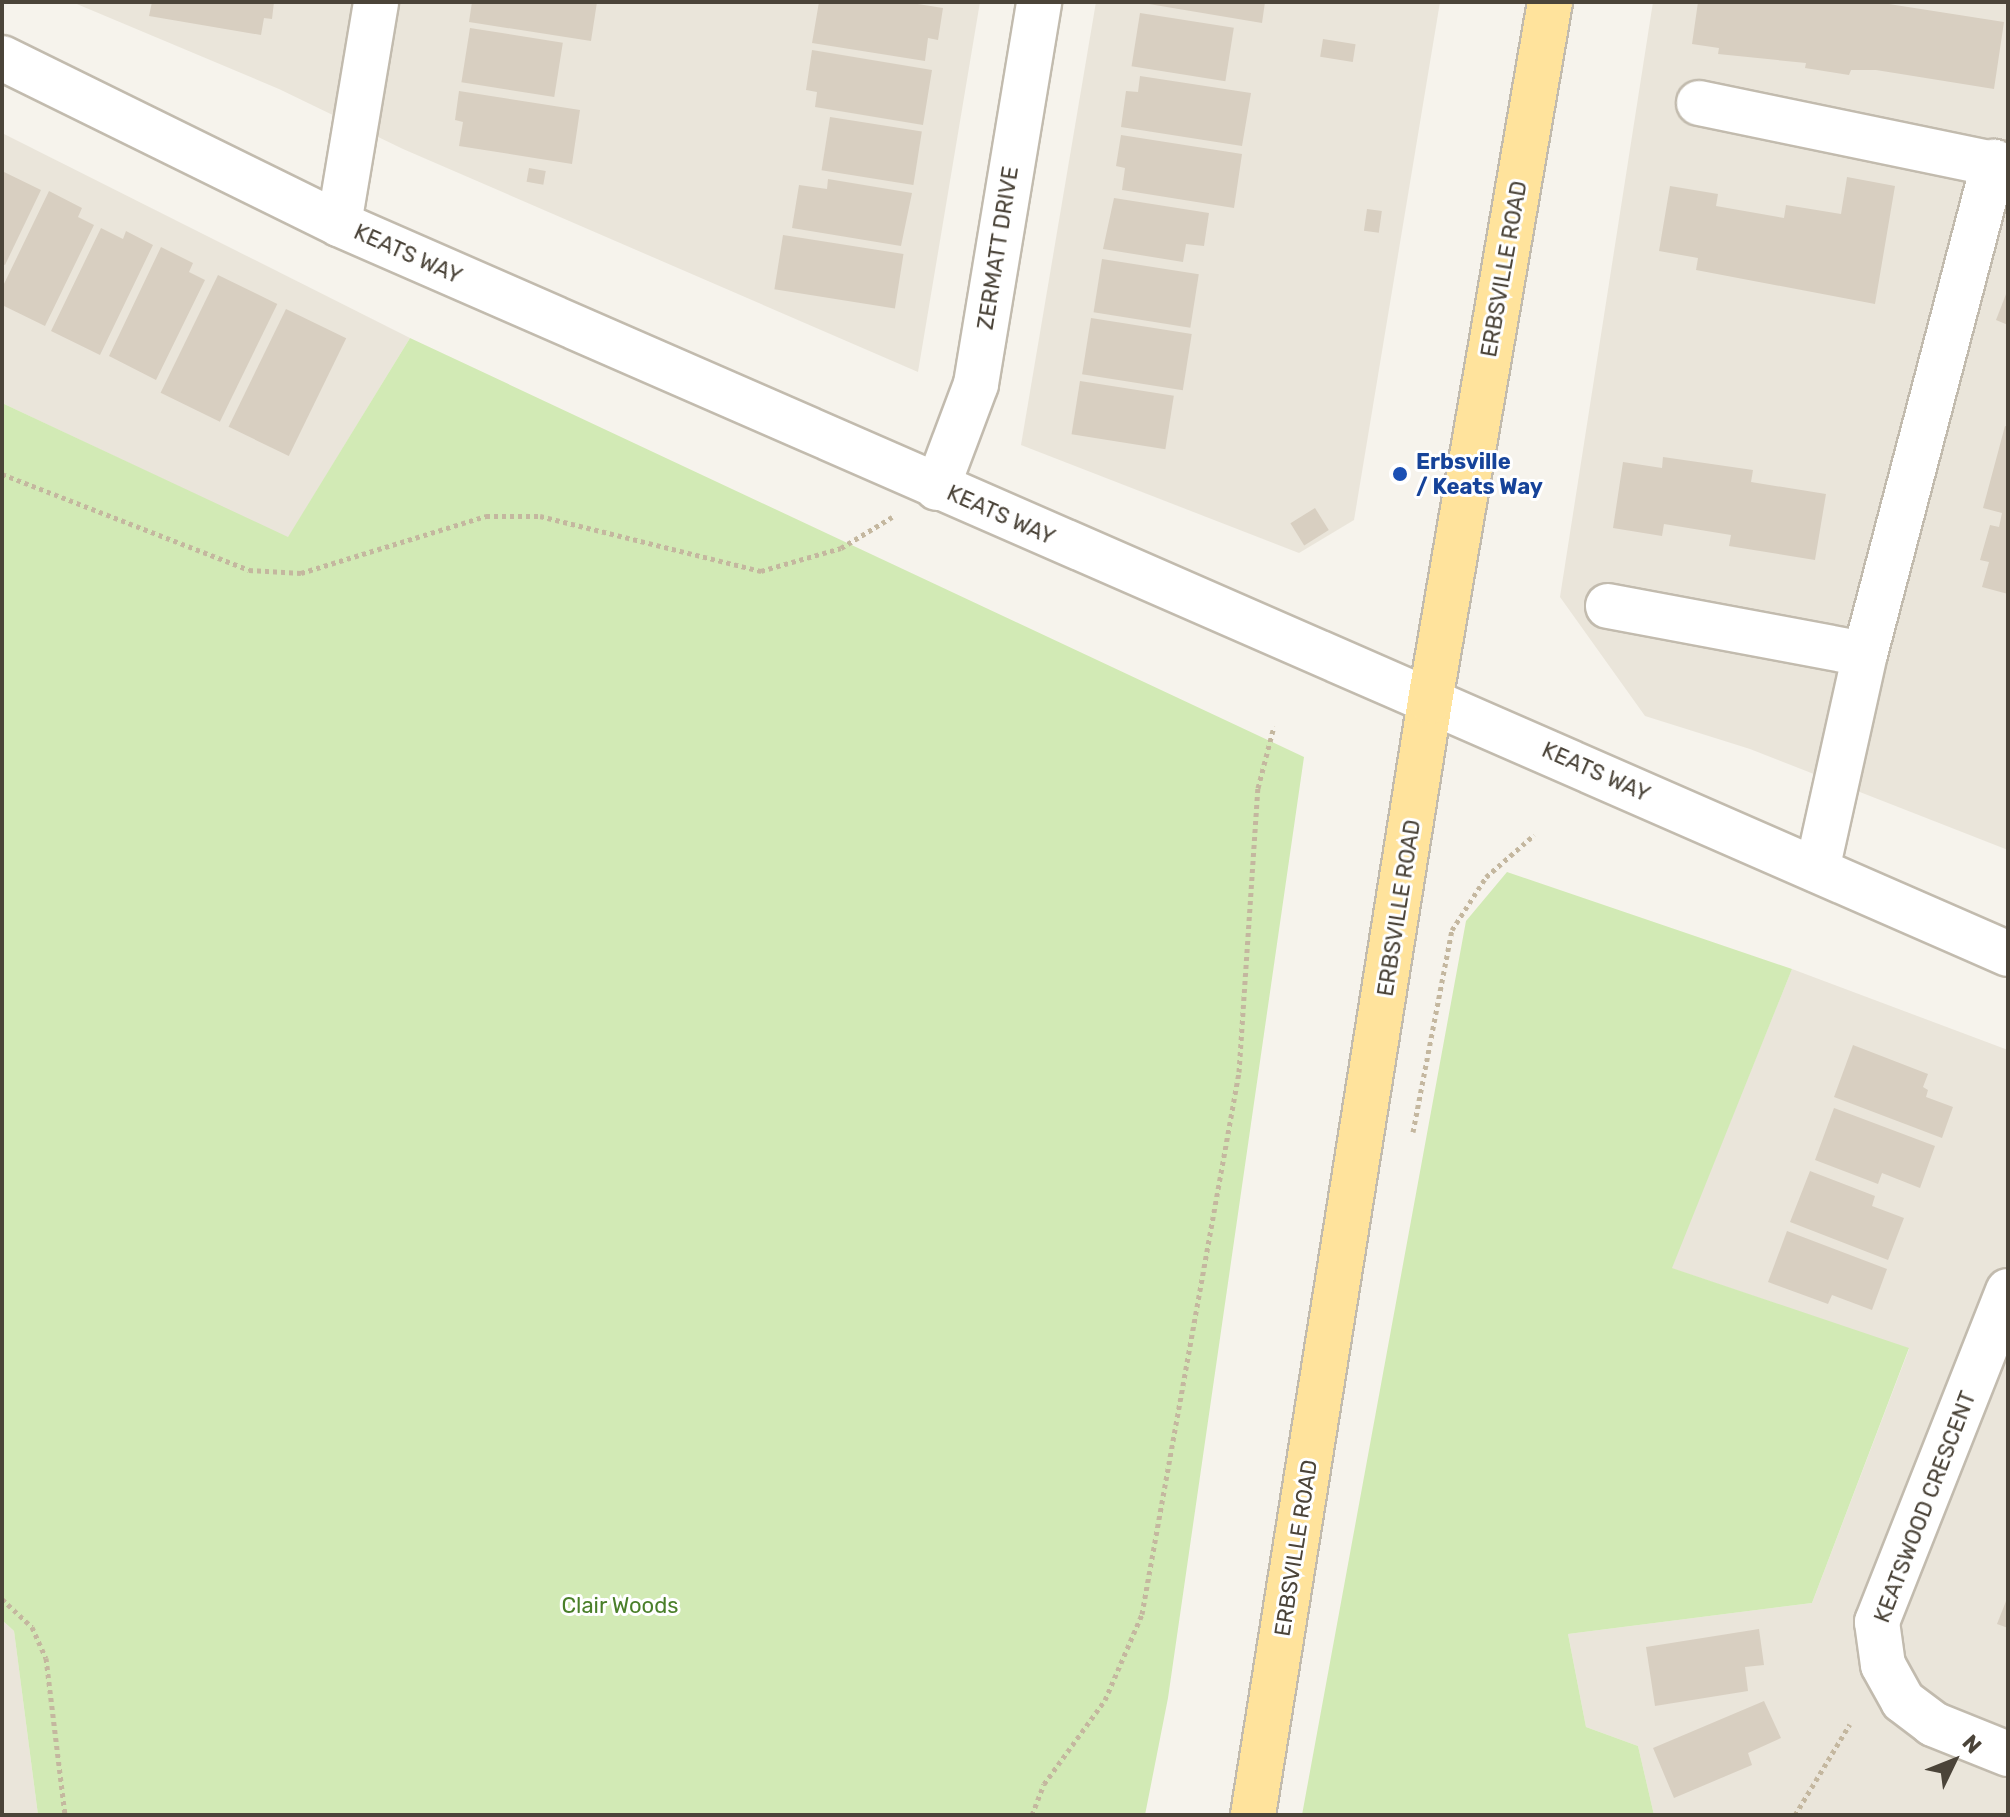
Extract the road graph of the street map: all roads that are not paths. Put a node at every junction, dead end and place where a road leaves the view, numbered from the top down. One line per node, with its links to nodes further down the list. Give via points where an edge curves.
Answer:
1 (376, 2): 7 (street)
2 (1039, 2): 8 (street, ZERMATT DRIVE, via 976,384)
3 (1550, 2): 11 (main road, ERBSVILLE ROAD)
4 (2, 58): 7 (street, KEATS WAY)
5 (1699, 103): 6 (street)
6 (2001, 165): 10 (street)
7 (339, 224): 8 (street, KEATS WAY)
8 (937, 488): 11 (street, KEATS WAY)
9 (1608, 606): 10 (street)
10 (1865, 654): 12 (street)
11 (1430, 701): 12 (street, KEATS WAY); 16 (main road, ERBSVILLE ROAD)
12 (1817, 870): 13 (street, KEATS WAY)
13 (2008, 954)
14 (2008, 1291): 15 (street, KEATSWOOD CRESCENT, via 1877,1622 1883,1665 1903,1701 1933,1724)
15 (2008, 1754)
16 (1253, 1815)

